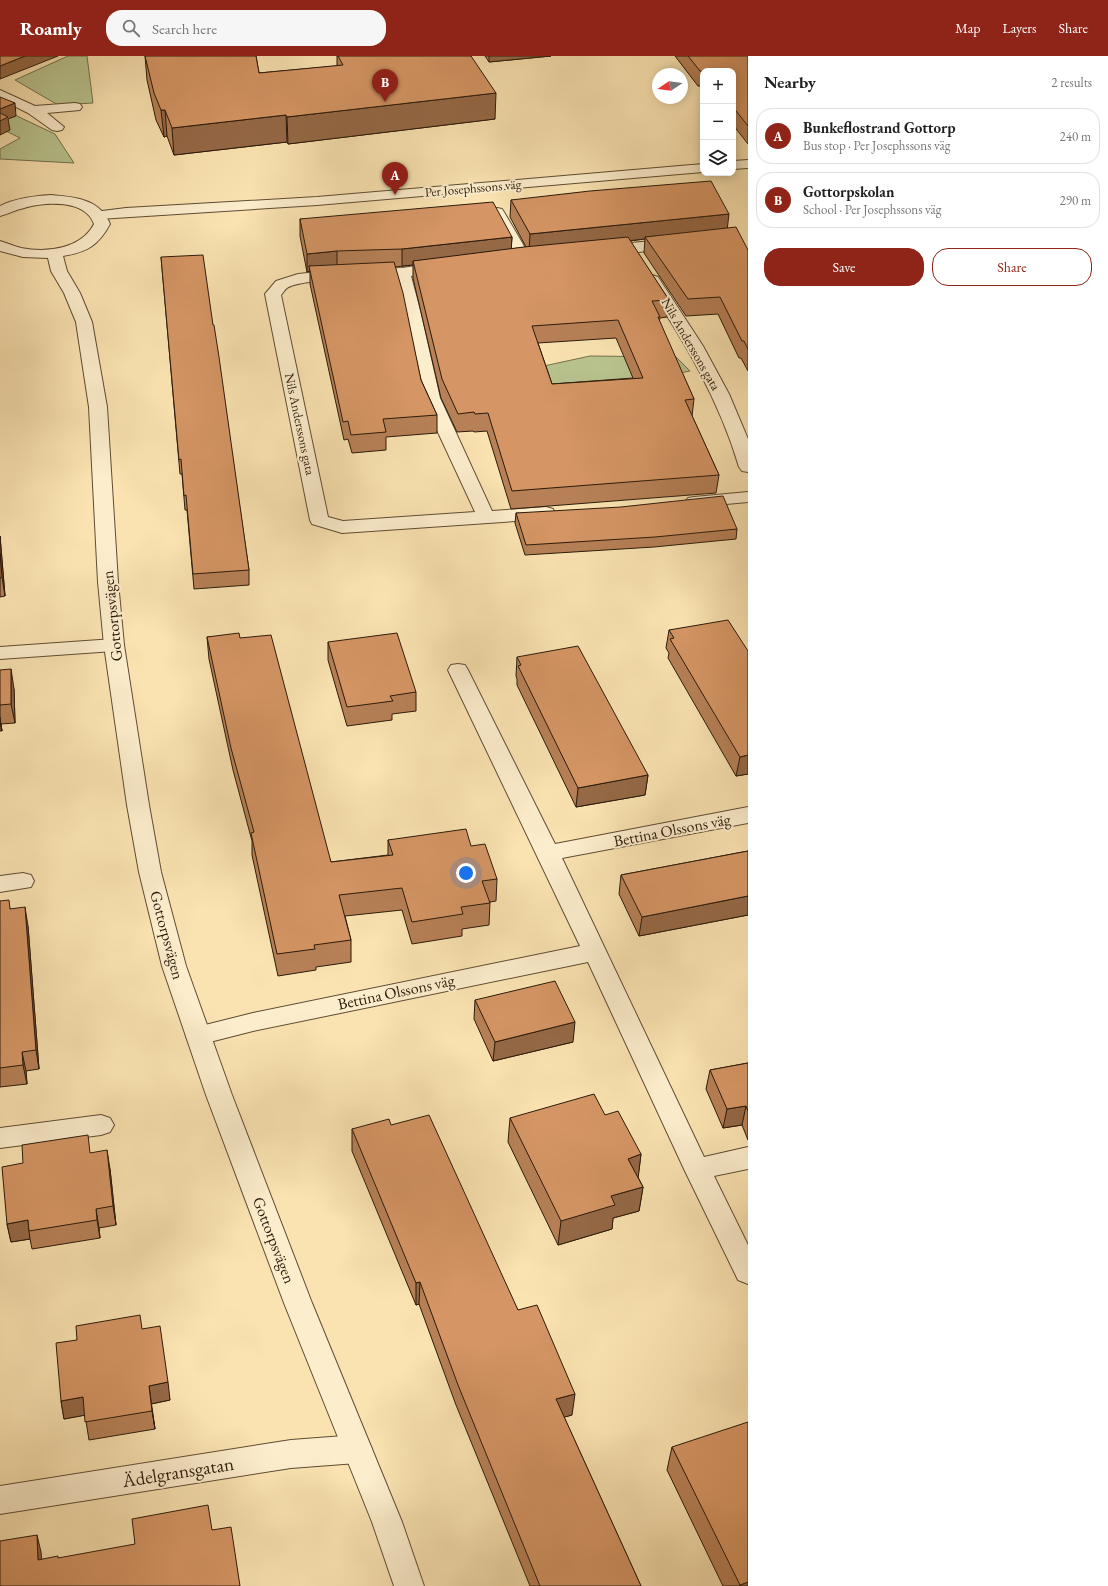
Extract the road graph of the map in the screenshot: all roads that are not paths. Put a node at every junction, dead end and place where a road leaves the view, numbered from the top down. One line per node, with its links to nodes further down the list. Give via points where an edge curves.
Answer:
1 (0, 94): 3 (street)
2 (75, 107): 3 (street)
3 (33, 110): 4 (street)
4 (57, 127)
5 (748, 164): 6 (street)
6 (736, 165)
7 (700, 168): 8 (street, Per Josephssons väg)
8 (485, 188): 10 (street, Per Josephssons väg); 14 (street)
9 (1, 211): 10 (street, via 37,200 57,200 82,205)
10 (99, 215): 13 (street, via 102,224 98,234 72,249)
11 (686, 242): 17 (street, Nils Anderssons gata, via 632,256 675,314 715,382)
12 (0, 246): 13 (street, via 18,253)
13 (54, 253): 22 (street, Gottorpsvägen, via 59,271 84,322 98,407)
14 (523, 258)
15 (460, 265): 16 (street, Nils Anderssons gata)
16 (402, 273): 21 (street, via 431,398); 21 (street, Nils Anderssons gata, via 298,279 282,284 273,294 319,520 342,527)
17 (748, 467)
18 (748, 497): 19 (street)
19 (680, 503)
20 (565, 512): 21 (street, Nils Anderssons gata)
21 (486, 517)
22 (114, 645): 23 (street); 30 (street, Gottorpsvägen, via 150,872 174,966)
23 (0, 653)
24 (458, 670): 26 (street)
25 (748, 815): 26 (street, Bettina Olssons väg)
26 (548, 853): 29 (street)
27 (23, 881): 28 (street)
28 (0, 884)
29 (594, 952): 30 (street, Bettina Olssons väg, via 253,1022); 34 (street)
30 (198, 1036): 36 (street, Gottorpsvägen, via 298,1303)
31 (101, 1125): 32 (street)
32 (0, 1138)
33 (748, 1158): 34 (street)
34 (697, 1169): 35 (street)
35 (748, 1272)
36 (357, 1449): 37 (street, Ädelgransgatan, via 291,1454); 38 (street, Gottorpsvägen, via 388,1522)
37 (0, 1500)
38 (409, 1586)

